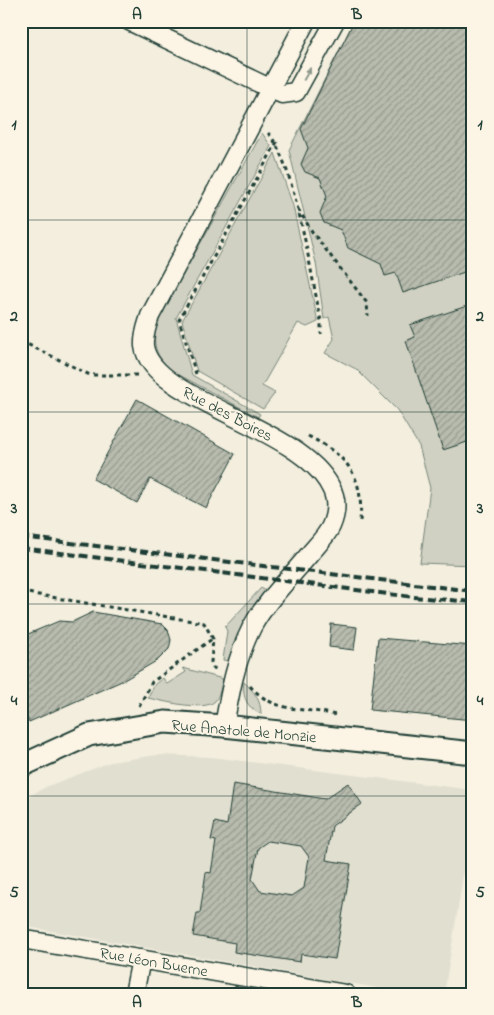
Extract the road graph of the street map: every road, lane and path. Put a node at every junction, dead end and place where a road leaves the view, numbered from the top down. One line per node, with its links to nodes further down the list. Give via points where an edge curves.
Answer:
1 (129, 21): 4 (street)
2 (306, 21): 4 (street, Rue des Boires)
3 (335, 21): 4 (street, one-way to 3, via 282,94 296,92)
4 (270, 88): 5 (street, Rue des Boires)
5 (254, 118): 6 (path); 11 (street, Rue des Boires, via 150,316 144,346)
6 (277, 142): 7 (path); 12 (path, via 179,320 195,373)
7 (297, 206): 8 (path, via 313,233 367,303); 9 (path)
8 (368, 316)
9 (321, 334)
10 (21, 341): 11 (path, via 90,375 149,376)
11 (156, 371): 16 (street, Rue des Boires, via 177,387 266,432 309,459 322,473 334,495 335,510 327,534 263,610 245,641)
12 (203, 378)
13 (21, 592): 17 (path, via 204,623 213,639 152,682)
14 (247, 682): 15 (path, via 276,705)
15 (344, 718)
16 (224, 726): 17 (street, Rue Anatole de Monzie, via 165,722); 18 (street, Rue Anatole de Monzie)
17 (127, 727): 19 (street, Rue Anatole de Monzie, via 89,735)
18 (473, 753)
19 (21, 766)
20 (21, 939): 21 (street, Rue Léon Buerne)
21 (141, 959): 22 (street); 23 (street, Rue Léon Buerne)
22 (134, 994)
23 (346, 994)

